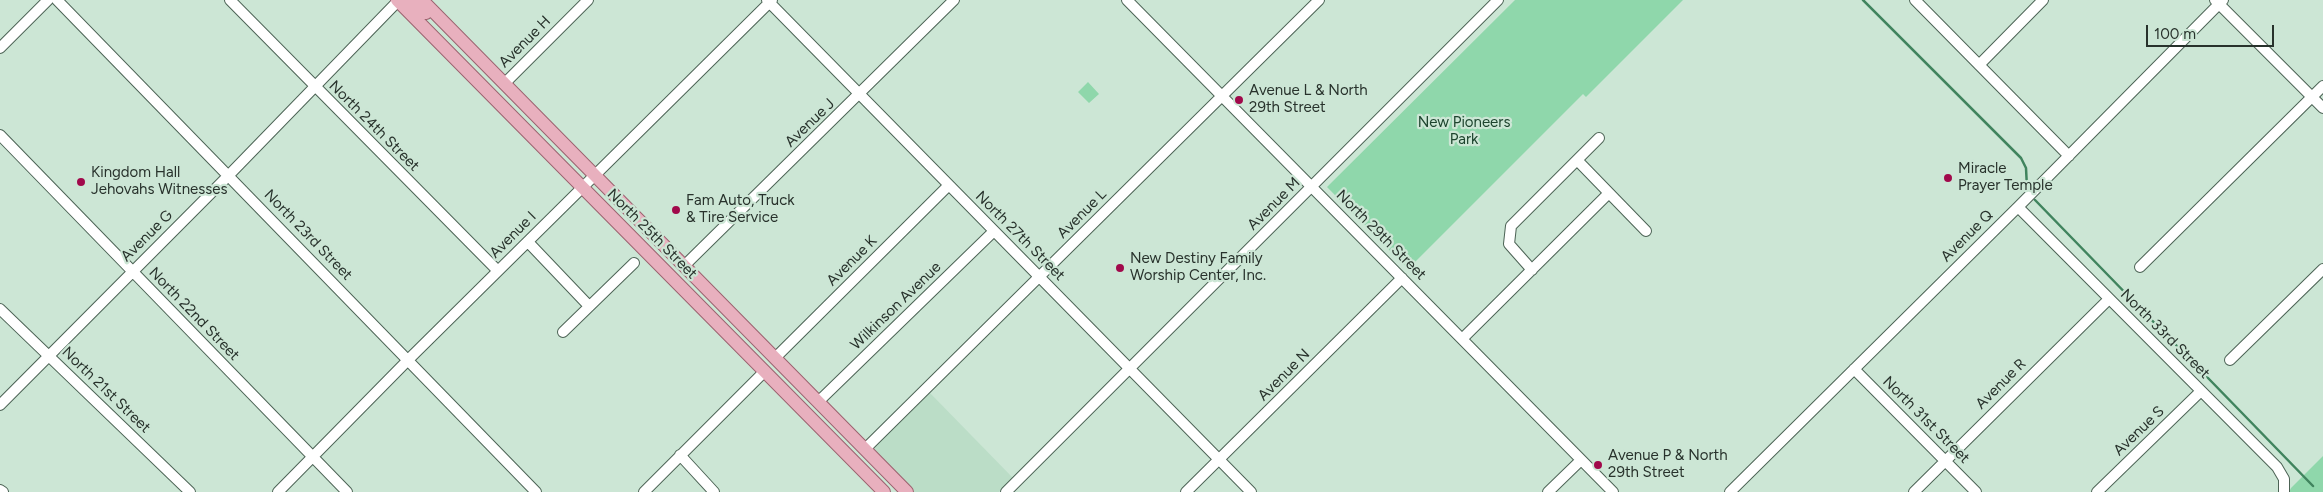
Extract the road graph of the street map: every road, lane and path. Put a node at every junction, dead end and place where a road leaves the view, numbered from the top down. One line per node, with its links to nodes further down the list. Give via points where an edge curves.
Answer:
1 (48, 0): 15 (street)
2 (57, 0): 29 (street, North 23rd Street)
3 (230, 0): 20 (street, North 24th Street)
4 (403, 0): 16 (main road, via 417,4 474,60); 20 (street, Avenue G); 32 (main road, North 25th Street)
5 (422, 0): 16 (main road, North 25th Street)
6 (588, 0): 18 (street, Avenue H)
7 (954, 0): 21 (street, Avenue J)
8 (1319, 0): 22 (street, Avenue L)
9 (1915, 0): 17 (street)
10 (2043, 0): 17 (street)
11 (769, 1): 21 (street, North 27th Street); 30 (street, Avenue I)
12 (1131, 1): 22 (street, North 29th Street)
13 (1495, 1): 33 (street, Avenue M)
14 (2219, 1): 23 (street); 27 (street, Avenue Q)
15 (0, 48)
16 (486, 65): 18 (main road, North 25th Street)
17 (1979, 65): 27 (street)
18 (504, 84): 30 (main road, North 25th Street)
19 (2323, 86): 23 (street)
20 (314, 87): 29 (street, Avenue G); 44 (street, North 24th Street)
21 (860, 95): 31 (street, North 27th Street); 40 (street, Avenue J)
22 (1222, 96): 33 (street, North 29th Street); 46 (street, Avenue L)
23 (2312, 97): 24 (street); 41 (street)
24 (2323, 108)
25 (0, 135): 45 (street, North 22nd Street)
26 (1599, 138): 28 (street)
27 (2069, 156): 35 (street, Avenue Q)
28 (1577, 160): 34 (street); 43 (street, via 1511,226 1509,244)
29 (229, 175): 45 (street, Avenue G); 55 (street, North 23rd Street)
30 (595, 175): 32 (street, Avenue I); 40 (main road, North 25th Street)
31 (949, 185): 36 (street, North 27th Street); 54 (street, Avenue K)
32 (583, 187): 38 (street, Avenue I); 59 (main road, North 25th Street)
33 (1312, 187): 47 (street, North 29th Street); 57 (street, Avenue M)
34 (1609, 192): 37 (street); 43 (street)
35 (2018, 207): 48 (street, North 33rd Street); 58 (street, Avenue Q)
36 (994, 231): 46 (street, North 27th Street); 61 (street, Wilkinson Avenue)
37 (1646, 231)
38 (528, 242): 44 (street, Avenue I); 49 (street)
39 (634, 263): 49 (street)
40 (685, 265): 54 (main road, North 25th Street)
41 (2140, 267)
42 (2323, 269): 56 (street)
43 (1532, 270): 52 (street)
44 (498, 271): 55 (street, Avenue I)
45 (132, 272): 53 (street, Avenue G); 66 (street, North 22nd Street)
46 (1040, 277): 57 (street, North 27th Street); 64 (street, Avenue L)
47 (1402, 278): 52 (street, North 29th Street); 67 (street, Avenue N)
48 (2109, 298): 60 (street, North 33rd Street); 69 (street, Avenue R)
49 (589, 306): 51 (street)
50 (0, 309): 53 (street, North 21st Street)
51 (562, 332)
52 (1462, 340): 68 (street, North 29th Street)
53 (49, 356): 62 (street, Avenue G); 71 (street, North 21st Street)
54 (775, 358): 61 (main road, North 25th Street)
55 (409, 359): 66 (street, Avenue I); 74 (street, North 23rd Street)
56 (2230, 360)
57 (1129, 368): 67 (street, North 27th Street); 79 (street, Avenue M)
58 (1854, 369): 69 (street, North 31st Street); 84 (street, Avenue Q)
59 (765, 371): 63 (main road, via 783,375 838,431); 65 (street); 77 (main road, North 25th Street)
60 (2201, 391): 70 (street, North 33rd Street, via 2277,467); 87 (street, Avenue S)
61 (818, 402): 63 (main road, North 25th Street)
62 (0, 405)
63 (851, 435): 64 (main road, North 25th Street)
64 (866, 449): 78 (main road, North 25th Street)
65 (680, 455): 75 (street); 76 (street)
66 (313, 457): 72 (street, Avenue I); 73 (street, North 22nd Street)
67 (1220, 459): 80 (street, Avenue N); 81 (street, North 27th Street)
68 (1581, 460): 82 (street); 83 (street, North 29th Street)
69 (1945, 460): 85 (street, Avenue R); 86 (street, North 31st Street)
70 (2285, 489)
71 (190, 492)
72 (278, 492)
73 (347, 492)
74 (536, 492)
75 (644, 492)
76 (714, 492)
77 (884, 492)
78 (907, 492)
79 (1006, 492)
80 (1186, 492)
81 (1251, 492)
82 (1548, 492)
83 (1613, 492)
84 (1730, 492)
85 (1914, 492)
86 (1976, 492)
87 (2097, 492)

